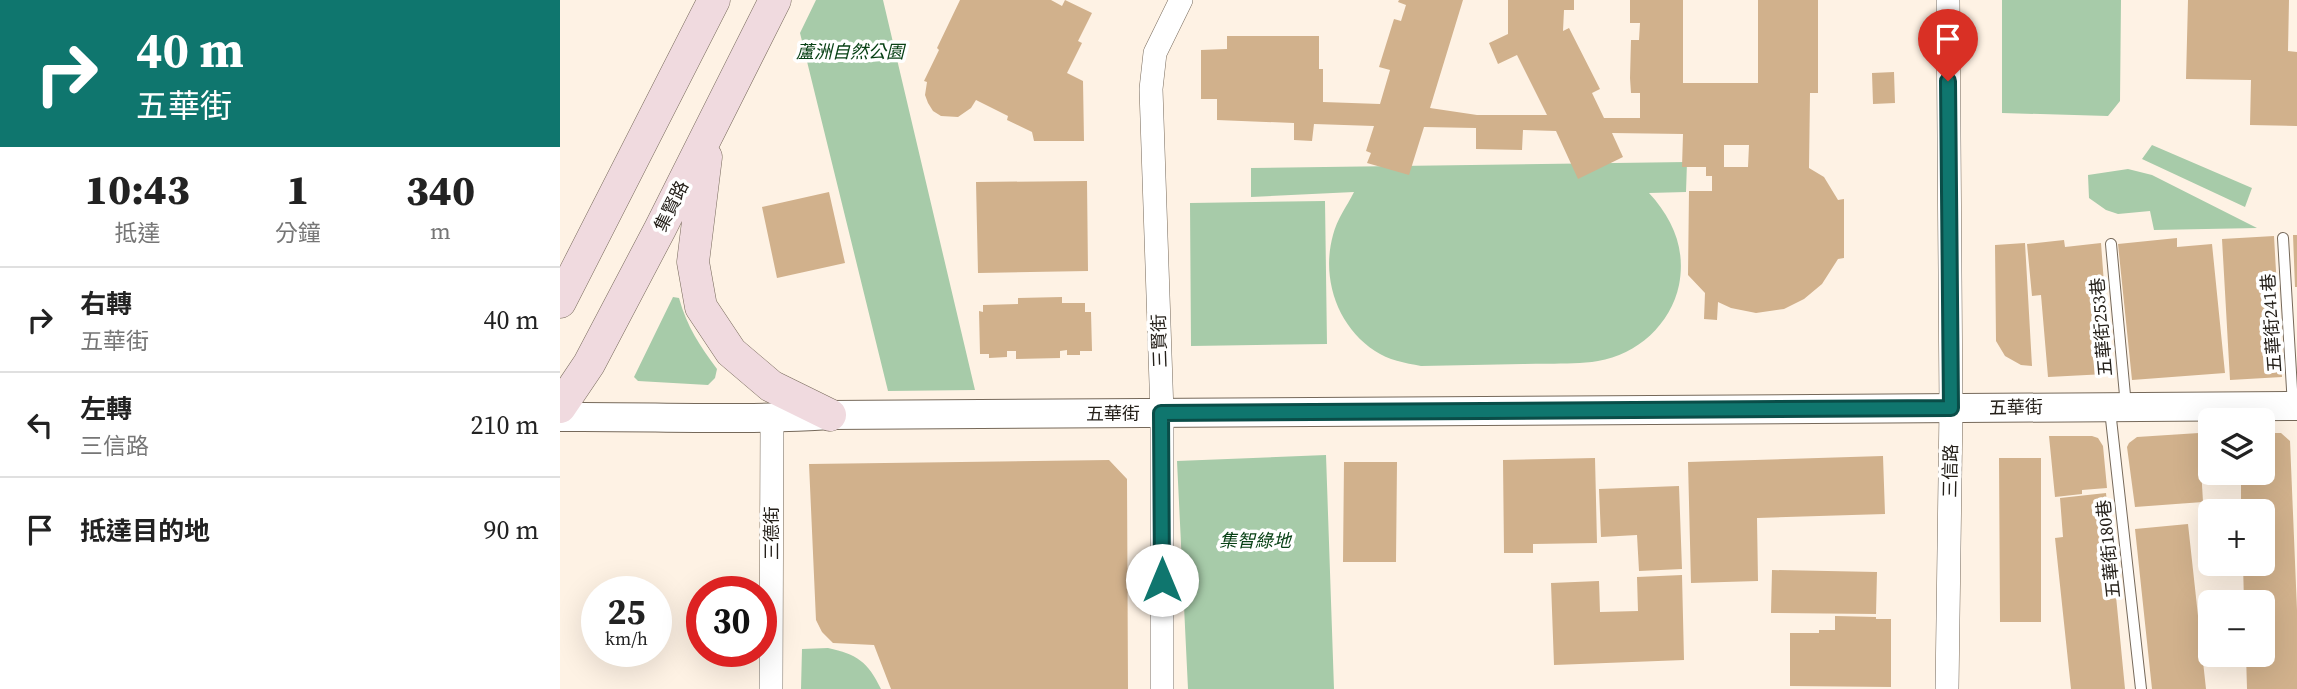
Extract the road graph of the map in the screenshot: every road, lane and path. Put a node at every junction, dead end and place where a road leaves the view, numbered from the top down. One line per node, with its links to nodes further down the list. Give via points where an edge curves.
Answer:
1 (714, 0): 8 (main road)
2 (775, 0): 5 (main road, 集賢路)
3 (1181, 0): 13 (street, 三賢街, via 1155,53 1152,89)
4 (1948, 0): 12 (street, 三信路)
5 (710, 127): 11 (main road, 集賢路, via 596,352); 14 (main road, via 693,262 702,307 731,352 771,386)
6 (2283, 238): 10 (lane, 五華街241巷)
7 (2111, 244): 9 (lane, 五華街253巷)
8 (560, 302)
9 (2118, 406): 10 (street, 五華街); 12 (street, 五華街); 20 (lane, 五華街180巷)
10 (2295, 406)
11 (560, 407)
12 (1951, 408): 13 (street, 五華街); 19 (street, 三信路)
13 (1161, 413): 14 (street, 五華街); 18 (street, 三賢街)
14 (830, 415): 16 (street, 五華街)
15 (560, 417): 16 (street, 五華街)
16 (772, 419): 17 (street, 三德街)
17 (771, 689)
18 (1162, 689)
19 (1947, 689)
20 (2141, 689)

